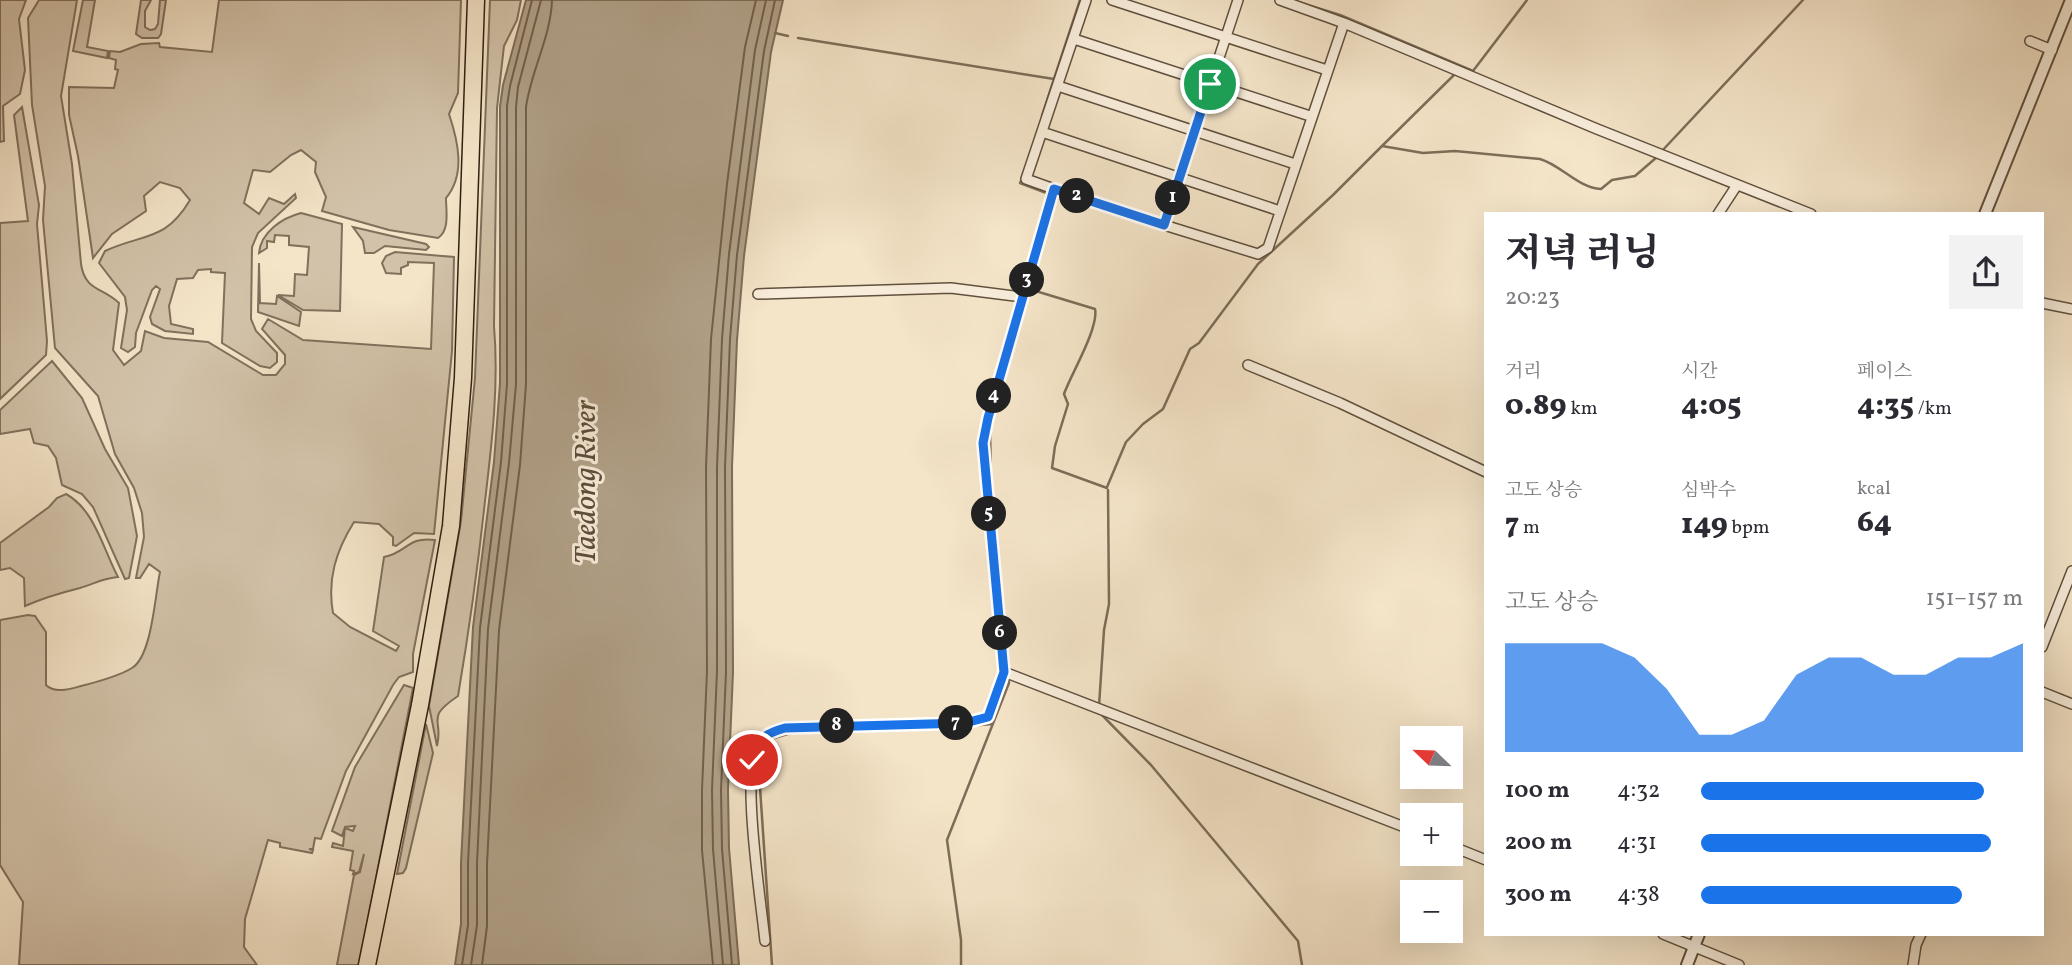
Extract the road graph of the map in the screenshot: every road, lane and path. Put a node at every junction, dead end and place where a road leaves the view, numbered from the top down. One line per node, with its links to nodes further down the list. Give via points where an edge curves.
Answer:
1 (476, 0): 46 (highway, via 461,421 445,564)
2 (1086, 0): 9 (street)
3 (1112, 0): 8 (street)
4 (1238, 0): 8 (street)
5 (1283, 0): 7 (street)
6 (2071, 0): 11 (street)
7 (1344, 23): 12 (street); 20 (street)
8 (1226, 37): 12 (street); 13 (street)
9 (1074, 39): 13 (street); 14 (street)
10 (2029, 41): 11 (street)
11 (2052, 50): 25 (street)
12 (1327, 70): 15 (street)
13 (1210, 84): 15 (street); 16 (street)
14 (1058, 86): 16 (street); 17 (street)
15 (1310, 116): 18 (street)
16 (1194, 130): 18 (street); 19 (street)
17 (1042, 132): 19 (street); 21 (street, via 1026,179)
18 (1295, 164): 22 (street)
19 (1179, 177): 22 (street); 26 (street)
20 (1737, 185): 23 (street); 24 (street)
21 (1054, 189): 26 (street); 28 (street)
22 (1280, 211): 26 (street, via 1268,248 1258,254)
23 (1719, 212)
24 (1806, 212)
25 (1985, 212)
26 (1164, 225)
27 (758, 294): 28 (street, via 951,288)
28 (1022, 297): 35 (street, via 983,443)
29 (2044, 303): 30 (street)
30 (2072, 309)
31 (1248, 365): 32 (street)
32 (1484, 470)
33 (2072, 571): 34 (street)
34 (2044, 642)
35 (1004, 672): 38 (street); 44 (street, via 988,717 965,723 785,728 766,733 756,747 751,775)
36 (2044, 693): 37 (street)
37 (2072, 704)
38 (1400, 825)
39 (1463, 851): 40 (street)
40 (1484, 859)
41 (1668, 936): 45 (street)
42 (1698, 936): 45 (street)
43 (1920, 936): 49 (street)
44 (765, 941)
45 (1694, 947): 47 (street); 48 (street)
46 (367, 965)
47 (1687, 965)
48 (1739, 965)
49 (1913, 965)

